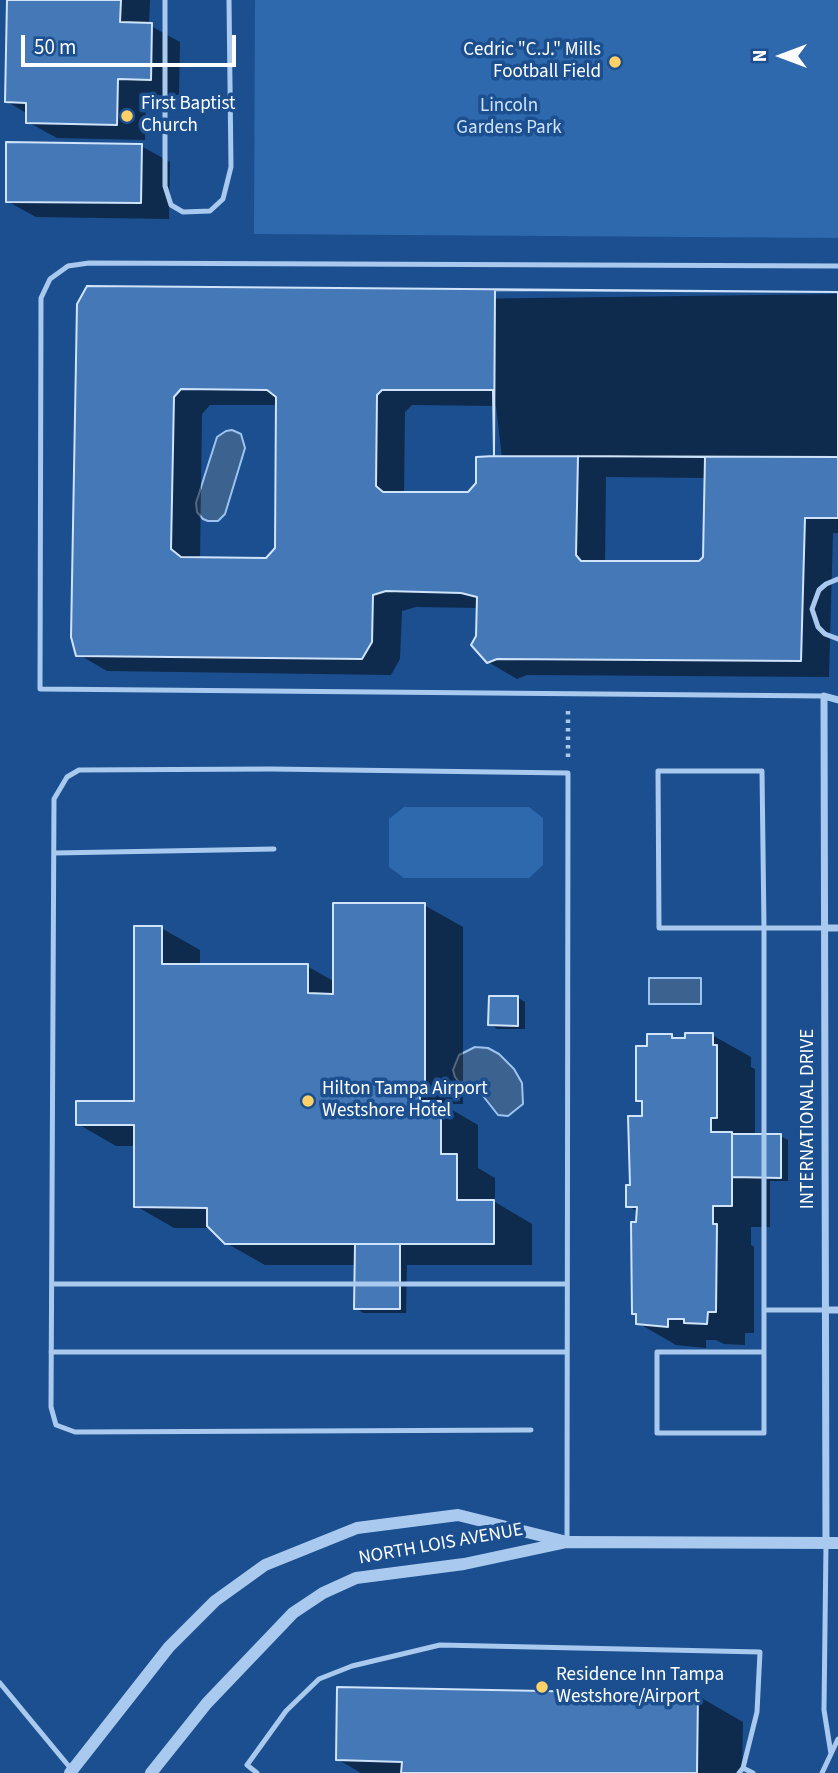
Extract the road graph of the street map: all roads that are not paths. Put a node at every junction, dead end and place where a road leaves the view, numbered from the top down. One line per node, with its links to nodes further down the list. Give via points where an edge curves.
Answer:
1 (165, 0): 2 (lane, via 165,186 171,205 183,212 210,211 223,199 231,167)
2 (229, 0)
3 (838, 266): 6 (lane, via 89,263 68,266 50,279 41,298 40,689)
4 (838, 579): 5 (lane, via 818,590 812,609 818,627)
5 (838, 639)
6 (824, 696): 7 (street); 11 (street, INTERNATIONAL DRIVE)
7 (838, 700)
8 (274, 849): 9 (lane)
9 (55, 853): 13 (lane); 14 (lane, via 54,800 67,777 79,770 568,773)
10 (764, 928): 10 (lane, via 762,771 658,771 659,928); 11 (lane); 15 (lane)
11 (825, 928): 12 (street); 16 (street, INTERNATIONAL DRIVE)
12 (838, 928)
13 (51, 1284): 14 (lane); 18 (lane)
14 (566, 1284): 19 (lane)
15 (764, 1310): 16 (lane); 20 (lane)
16 (825, 1310): 17 (street); 23 (street, INTERNATIONAL DRIVE)
17 (838, 1310)
18 (51, 1352): 19 (lane); 21 (lane, via 51,1407 56,1425 75,1432)
19 (566, 1352): 22 (lane)
20 (765, 1352): 20 (lane, via 657,1352 657,1433 764,1433)
21 (531, 1430)
22 (566, 1542): 23 (street, NORTH LOIS AVENUE); 29 (street, NORTH LOIS AVENUE, via 458,1515 357,1528 265,1565 215,1601 169,1647); 30 (street, NORTH LOIS AVENUE, via 464,1564 356,1578 323,1593 265,1640)
23 (832, 1542): 26 (lane, via 824,1710)
24 (0, 1684): 29 (lane)
25 (838, 1740): 26 (lane)
26 (831, 1754): 27 (lane); 33 (lane)
27 (838, 1757)
28 (741, 1770): 31 (lane, via 757,1712 760,1652 440,1645 352,1666 319,1679 286,1711 247,1765); 32 (lane)
29 (71, 1772)
30 (151, 1773)
31 (257, 1773)
32 (753, 1773)
33 (822, 1773)

